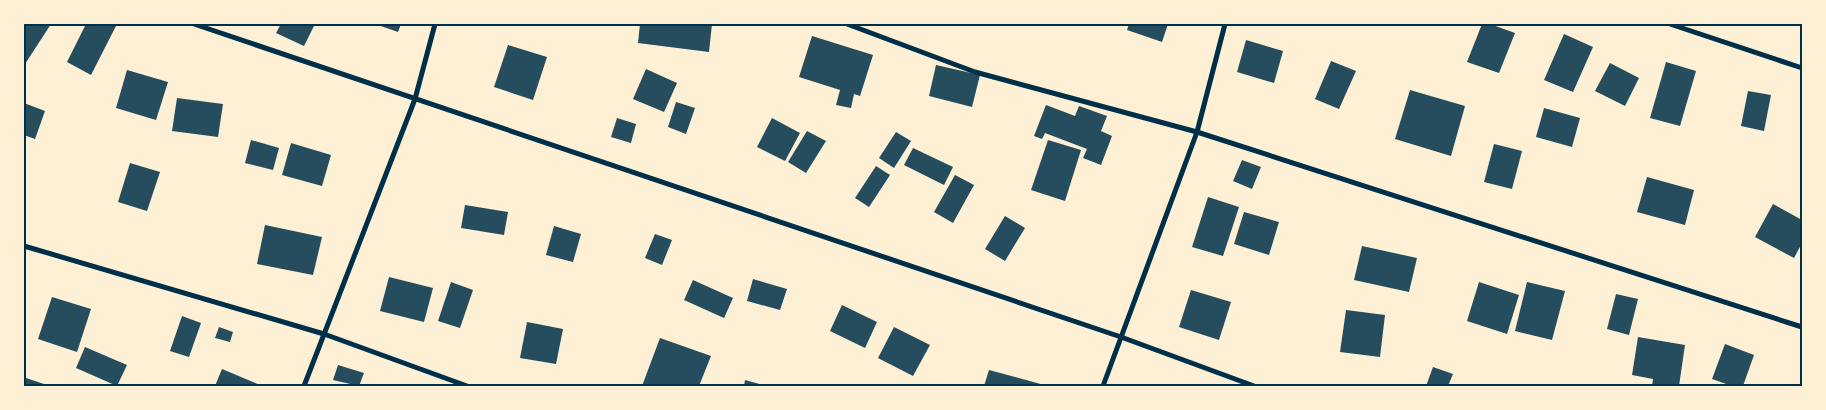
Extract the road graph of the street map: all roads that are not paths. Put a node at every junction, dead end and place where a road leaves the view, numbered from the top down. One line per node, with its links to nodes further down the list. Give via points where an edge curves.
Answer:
1 (194, 24): 7 (street)
2 (435, 24): 7 (street)
3 (847, 24): 8 (street, via 975,72)
4 (1225, 24): 8 (street)
5 (1670, 24): 6 (street)
6 (1802, 68)
7 (415, 99): 11 (street); 12 (street)
8 (1197, 132): 10 (street); 12 (street)
9 (24, 246): 11 (street)
10 (1802, 327)
11 (324, 334): 13 (street); 14 (street)
12 (1121, 337): 15 (street); 16 (street)
13 (304, 386)
14 (467, 386)
15 (1103, 386)
16 (1254, 386)

